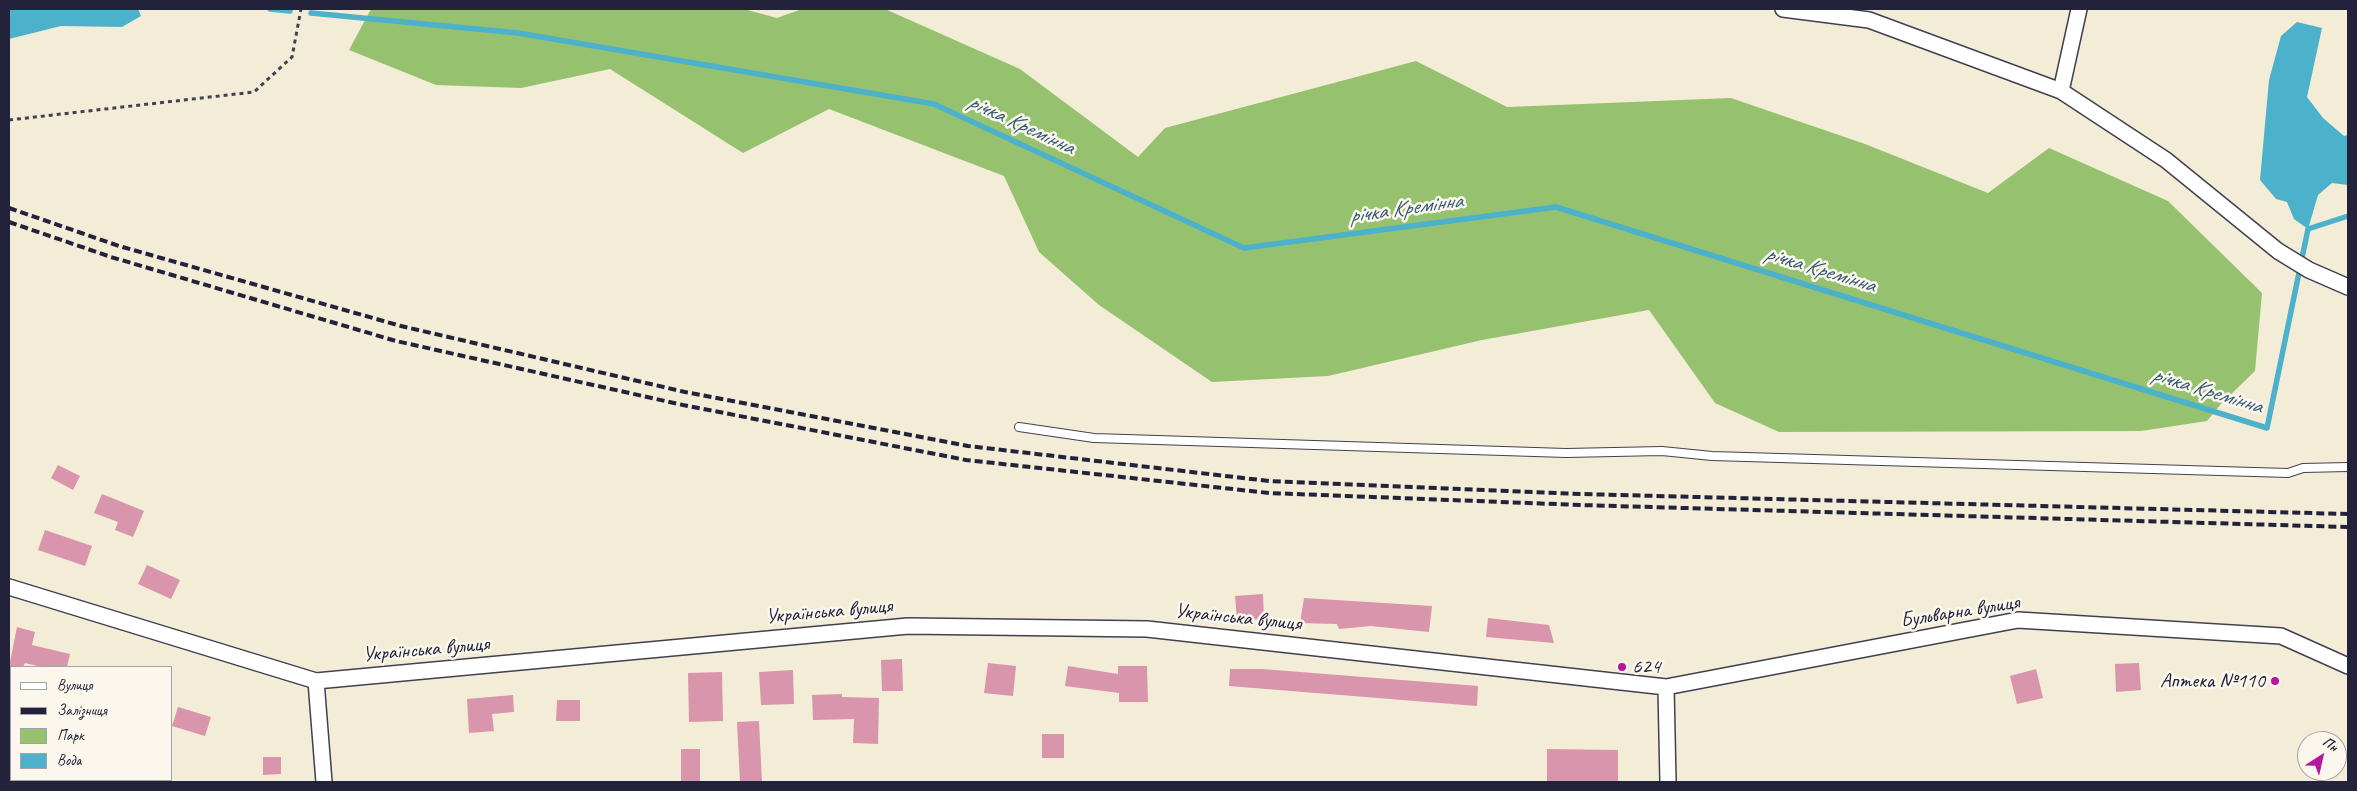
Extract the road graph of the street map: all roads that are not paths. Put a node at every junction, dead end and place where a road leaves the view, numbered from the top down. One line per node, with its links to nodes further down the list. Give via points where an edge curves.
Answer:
1 (1783, 9): 3 (street, via 1869,20)
2 (2079, 9): 3 (street)
3 (2061, 90): 4 (street, via 2166,160 2278,251 2309,270)
4 (2348, 287)
5 (1019, 427): 6 (lane, via 1094,438 1556,453 1662,451 1712,456 2288,473 2303,468)
6 (2348, 467)
7 (9, 587): 9 (street, Українська вулиця)
8 (2348, 667): 10 (street, Бульварна вулиця, via 2281,636 2018,620)
9 (316, 681): 10 (street, Українська вулиця, via 908,626 1147,630); 11 (street)
10 (1666, 688): 12 (street)
11 (324, 782)
12 (1668, 782)

